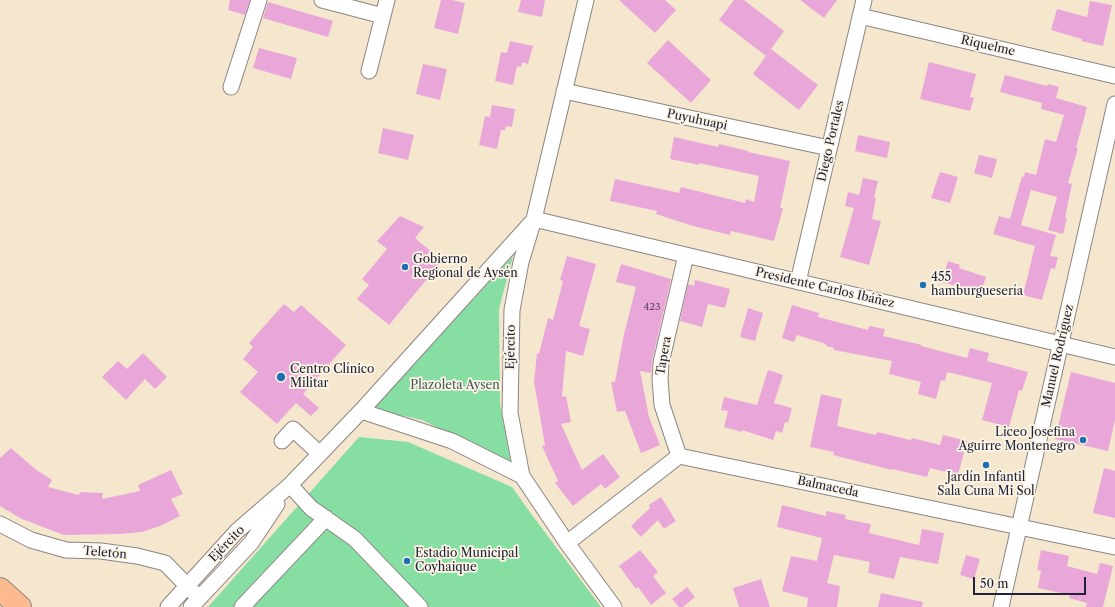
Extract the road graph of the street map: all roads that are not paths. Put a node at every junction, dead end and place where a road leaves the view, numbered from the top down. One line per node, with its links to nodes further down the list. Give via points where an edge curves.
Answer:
1 (259, 0): 10 (street)
2 (322, 0): 6 (street)
3 (387, 0): 6 (street)
4 (586, 0): 11 (street, Ejército)
5 (864, 0): 7 (street, Diego Portales)
6 (383, 16): 8 (street)
7 (860, 16): 9 (street, Riquelme); 13 (street, Diego Portales)
8 (369, 71)
9 (1115, 76)
10 (231, 88)
11 (564, 91): 13 (street, Puyuhuapi); 14 (street, Ejército)
12 (1115, 104): 17 (street, Manuel Rodríguez)
13 (829, 148): 16 (street, Diego Portales)
14 (534, 219): 15 (street, Presidente Carlos Ibáñez); 19 (street, Ejército); 23 (street, Ejército, via 521,262 512,310 510,413)
15 (686, 255): 16 (street, Presidente Carlos Ibáñez); 22 (street, Tapera, via 661,363 660,379 662,405)
16 (798, 282): 17 (street, Presidente Carlos Ibáñez)
17 (1060, 344): 18 (street, Presidente Carlos Ibáñez); 27 (street, Manuel Rodríguez)
18 (1115, 357)
19 (361, 411): 21 (street, Ejército); 23 (street, Ejército, via 452,441)
20 (282, 441): 21 (street, via 293,429)
21 (320, 454): 24 (street, Ejército)
22 (679, 456): 27 (street, Balmaceda); 28 (street)
23 (522, 476): 28 (street, Ejército)
24 (290, 485): 25 (street, via 311,508); 30 (street, Ejército, via 237,531); 32 (street, Ejército, via 251,543)
25 (326, 518): 35 (street); 36 (street, via 355,539)
26 (0, 524): 30 (street, Teletón, via 31,540 66,550 101,551 165,563)
27 (1019, 527): 29 (street, Balmaceda); 38 (street, Manuel Rodríguez)
28 (567, 543): 37 (street, Ejército)
29 (1115, 547)
30 (187, 586): 32 (street, Teletón); 34 (street, Ejército)
31 (0, 589): 33 (highway)
32 (195, 603)
33 (20, 607)
34 (168, 607)
35 (242, 607)
36 (420, 607)
37 (614, 607)
38 (1001, 607)

